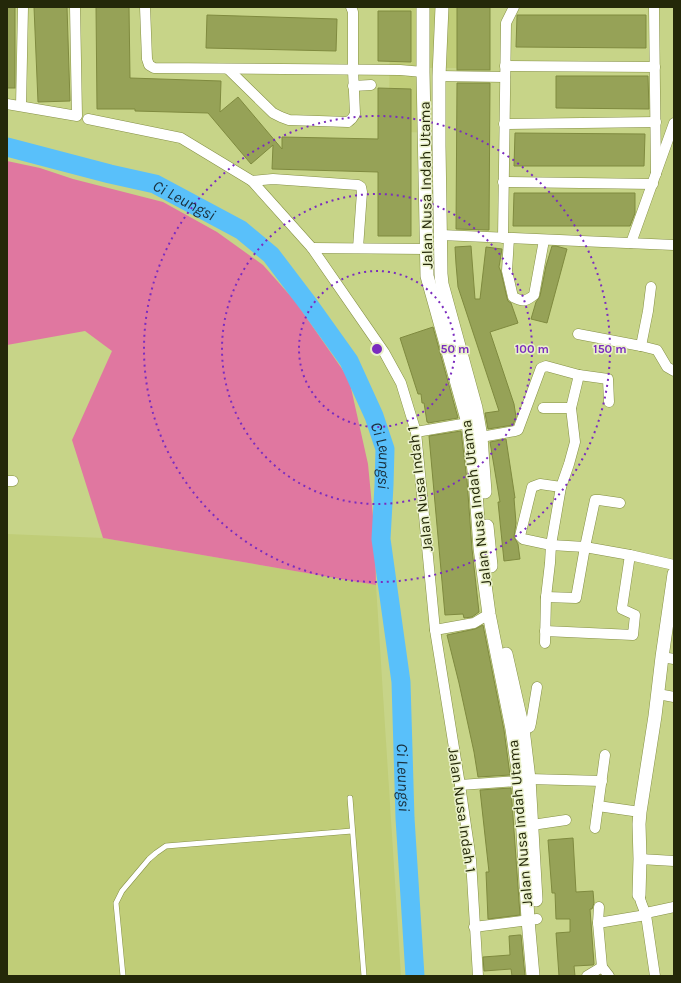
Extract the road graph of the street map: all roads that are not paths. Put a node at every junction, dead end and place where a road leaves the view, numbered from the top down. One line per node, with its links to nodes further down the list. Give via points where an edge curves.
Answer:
1 (23, 7): 19 (street)
2 (75, 7): 19 (street, via 77,116)
3 (145, 7): 11 (street, via 147,59 151,67)
4 (351, 7): 12 (street)
5 (424, 7): 13 (street, Jalan Nusa Indah Utama)
6 (442, 7): 14 (street, Jalan Nusa Indah Utama)
7 (514, 7): 9 (street, via 506,23)
8 (654, 7): 10 (street)
9 (505, 66): 10 (street); 15 (street)
10 (655, 66): 21 (street)
11 (228, 69): 12 (street); 17 (street, via 273,113 289,120 348,122 354,114)
12 (353, 70): 13 (street); 17 (street)
13 (423, 72): 34 (street, Jalan Nusa Indah Utama)
14 (439, 76): 15 (street); 27 (street, Jalan Nusa Indah Utama)
15 (505, 77): 22 (street)
16 (370, 85): 17 (street)
17 (354, 86)
18 (7, 104): 19 (street)
19 (21, 106)
20 (88, 119): 25 (street, Jalan Nusa Indah 1, via 181,138)
21 (656, 122): 22 (street); 24 (street)
22 (504, 124): 26 (street)
23 (674, 124): 24 (street)
24 (654, 179): 26 (street); 30 (street)
25 (252, 181): 32 (street, Jalan Nusa Indah 1); 33 (street, via 273,179 358,185 362,192)
26 (504, 182): 28 (street)
27 (440, 235): 28 (street); 45 (street, Jalan Nusa Indah Utama, via 442,284 476,408)
28 (506, 238): 29 (street); 29 (street, via 507,271 513,297 520,301 527,301 534,295)
29 (544, 240): 30 (street)
30 (631, 243): 31 (street)
31 (674, 245)
32 (312, 248): 33 (street); 44 (street, Jalan Nusa Indah 1, via 384,352 401,383)
33 (358, 248): 34 (street)
34 (426, 249): 43 (street, Jalan Nusa Indah Utama, via 428,281)
35 (651, 287): 37 (street)
36 (578, 334): 37 (street)
37 (641, 346): 38 (street, via 657,350 667,367)
38 (674, 371)
39 (579, 375): 40 (street, via 608,379); 42 (street); 45 (street, via 546,366 541,368 518,430)
40 (609, 402)
41 (543, 408): 42 (street)
42 (571, 408): 47 (street, via 575,442)
43 (468, 423): 44 (street); 46 (street, Jalan Nusa Indah Utama)
44 (416, 432): 57 (street, Jalan Nusa Indah 1)
45 (481, 437): 46 (street, Jalan Nusa Indah Utama)
46 (479, 479): 55 (street, Jalan Nusa Indah Utama, via 480,548); 64 (street, Jalan Nusa Indah Utama, via 498,616)
47 (561, 487): 49 (street); 49 (street, via 540,484 532,487 520,536 523,539)
48 (620, 503): 50 (street, via 595,500)
49 (551, 545): 50 (street); 54 (street)
50 (584, 547): 51 (street); 54 (street, via 576,598)
51 (630, 555): 52 (street); 58 (street, via 622,609 635,615 633,635)
52 (674, 565)
53 (674, 574): 56 (street)
54 (546, 597): 58 (street)
55 (489, 614): 57 (street, via 474,622); 66 (street, Jalan Nusa Indah Utama, via 518,770)
56 (671, 614): 60 (street)
57 (435, 630): 68 (street, Jalan Nusa Indah 1)
58 (545, 631): 59 (street)
59 (545, 643)
60 (668, 658): 62 (street)
61 (537, 687): 64 (street, via 530,727)
62 (658, 694): 63 (street); 71 (street)
63 (674, 697)
64 (523, 730): 66 (street, Jalan Nusa Indah Utama)
65 (606, 755): 67 (street)
66 (524, 780): 67 (street); 68 (street); 73 (street, Jalan Nusa Indah Utama); 82 (street, Jalan Nusa Indah Utama, via 523,832)
67 (602, 781): 70 (street)
68 (460, 785): 84 (street, Jalan Nusa Indah 1, via 471,860)
69 (350, 798): 75 (lane)
70 (598, 806): 71 (street); 74 (street)
71 (640, 812): 76 (street)
72 (566, 820): 73 (street)
73 (532, 824): 82 (street, Jalan Nusa Indah Utama)
74 (595, 828)
75 (352, 831): 86 (lane, via 166,846 149,859 122,891 116,903); 87 (lane)
76 (640, 859): 77 (street); 78 (street)
77 (674, 861)
78 (639, 895): 81 (street)
79 (599, 907): 83 (street)
80 (674, 907): 81 (street)
81 (646, 914): 83 (street); 93 (street)
82 (533, 920): 84 (street); 89 (street, Jalan Nusa Indah Utama); 90 (street, Jalan Nusa Indah Utama)
83 (598, 923): 85 (street)
84 (474, 927): 88 (street, Jalan Nusa Indah 1)
85 (602, 967): 91 (street); 92 (street)
86 (123, 976)
87 (364, 976)
88 (478, 976)
89 (533, 976)
90 (542, 976)
91 (587, 976)
92 (609, 976)
93 (655, 976)

